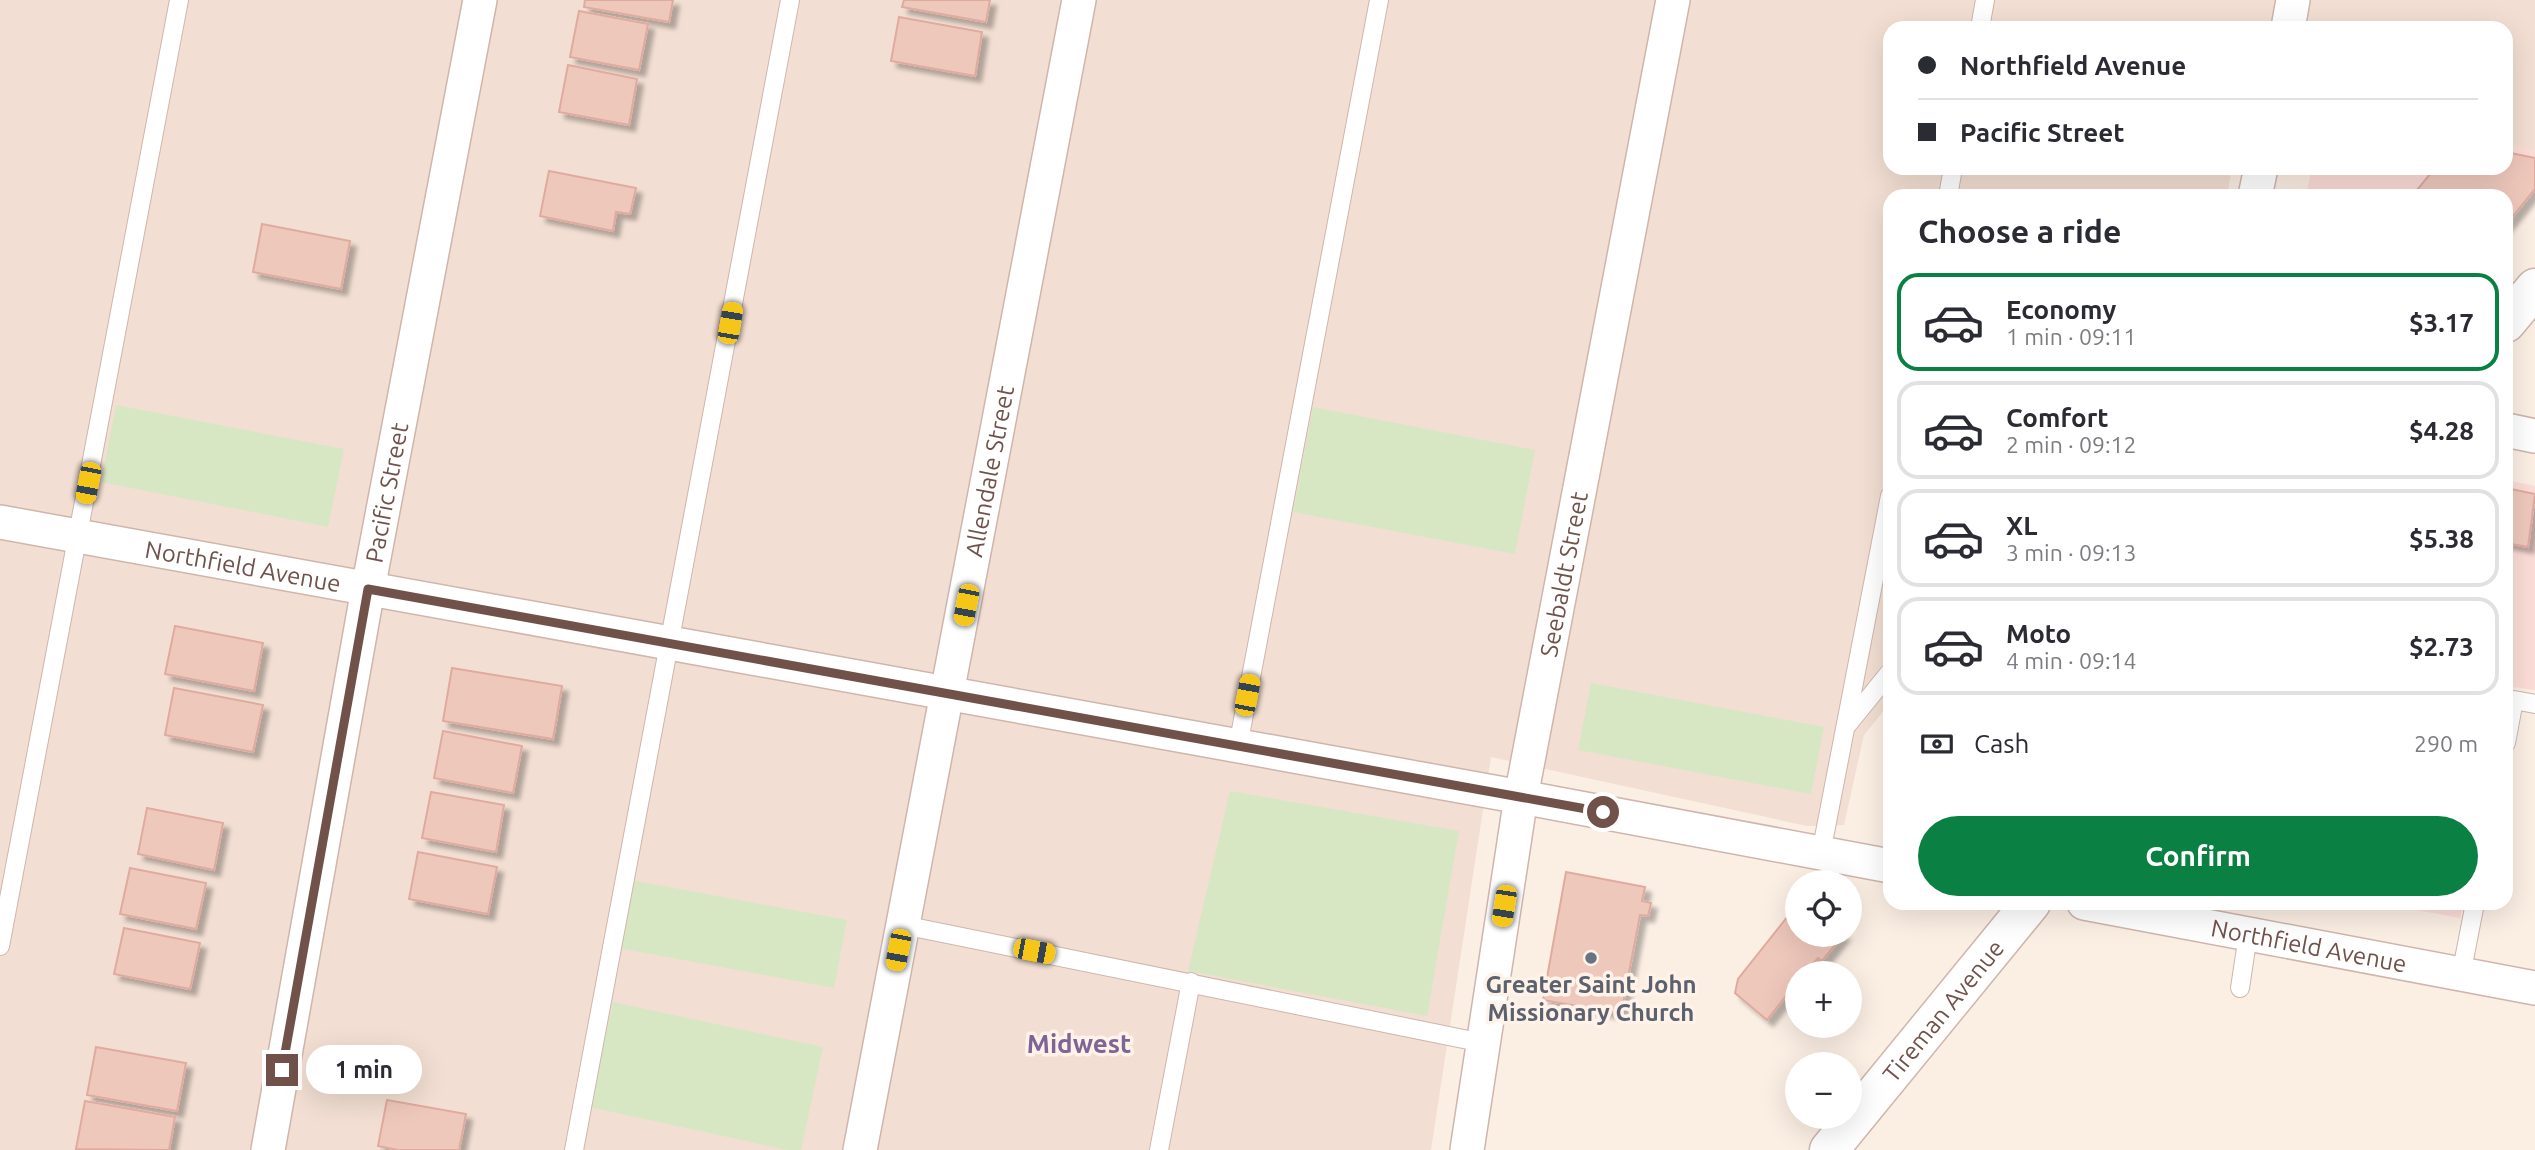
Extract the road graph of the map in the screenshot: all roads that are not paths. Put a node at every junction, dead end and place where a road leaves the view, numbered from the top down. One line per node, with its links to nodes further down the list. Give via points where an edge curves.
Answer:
1 (179, 0): 17 (lane)
2 (480, 0): 18 (street, Pacific Street)
3 (790, 0): 19 (lane)
4 (1080, 0): 21 (street, Allendale Street)
5 (1380, 0): 25 (lane)
6 (1674, 0): 26 (street, Seebaldt Street)
7 (1985, 0): 9 (lane)
8 (2293, 0): 10 (street)
9 (1981, 21)
10 (2289, 21)
11 (2535, 288): 12 (street)
12 (2513, 315)
13 (2513, 431): 14 (street)
14 (2535, 436)
15 (0, 522): 17 (street, Northfield Avenue)
16 (1883, 533): 24 (lane)
17 (77, 536): 18 (street, Northfield Avenue); 34 (lane)
18 (368, 589): 19 (street, Northfield Avenue); 40 (street, Pacific Street)
19 (671, 644): 21 (street, Northfield Avenue); 41 (lane)
20 (1883, 681): 24 (lane)
21 (947, 694): 25 (street, Northfield Avenue); 32 (street, Allendale Street)
22 (2535, 704): 23 (lane, via 2514,700)
23 (2513, 705)
24 (1846, 727): 27 (lane)
25 (1238, 746): 26 (street, Northfield Avenue)
26 (1521, 797): 27 (street, Northfield Avenue); 39 (street, Seebaldt Street)
27 (1821, 853): 28 (street, Northfield Avenue)
28 (1883, 865)
29 (2025, 910): 45 (street, Tireman Avenue)
30 (2120, 910): 33 (street, Northfield Avenue)
31 (2474, 910): 35 (lane)
32 (903, 925): 36 (lane); 42 (street, Allendale Street)
33 (2248, 935): 35 (street, Northfield Avenue); 37 (lane)
34 (0, 946)
35 (2461, 975): 38 (street, Northfield Avenue)
36 (1191, 982): 39 (lane); 43 (lane)
37 (2240, 988)
38 (2535, 988)
39 (1483, 1043): 44 (street, Seebaldt Street)
40 (268, 1150)
41 (574, 1150)
42 (860, 1150)
43 (1159, 1150)
44 (1467, 1150)
45 (1829, 1150)

